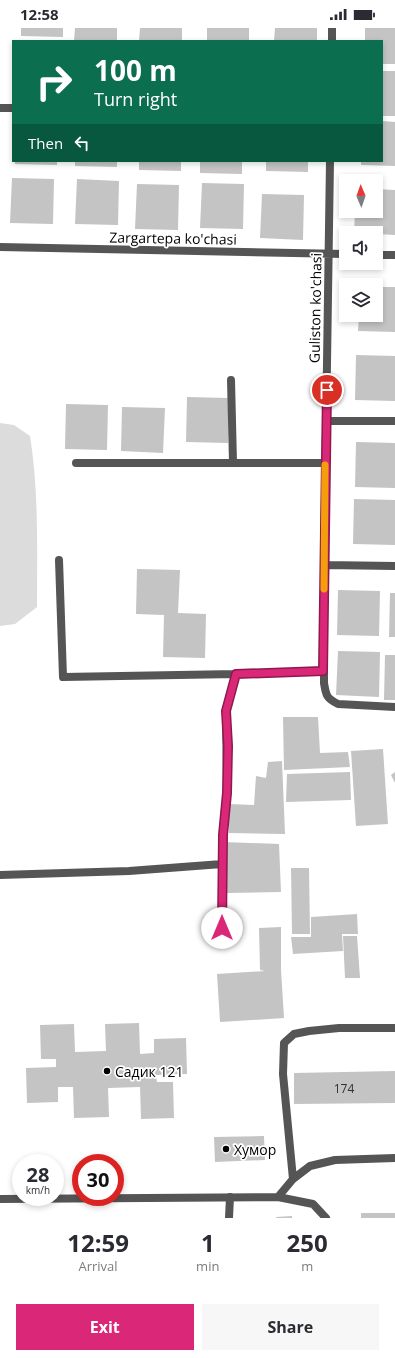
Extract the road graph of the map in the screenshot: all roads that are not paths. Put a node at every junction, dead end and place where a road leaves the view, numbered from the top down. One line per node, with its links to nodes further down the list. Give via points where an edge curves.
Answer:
1 (332, 28): 2 (street)
2 (332, 40)
3 (0, 108): 4 (street)
4 (12, 108)
5 (330, 162): 7 (street, Guliston ko'chasi)
6 (0, 248): 7 (street, Zargartepa ko'chasi)
7 (329, 253): 8 (street, Zargartepa ko'chasi); 12 (street, Guliston ko'chasi)
8 (339, 254)
9 (383, 254): 10 (street)
10 (395, 255)
11 (231, 380): 15 (street)
12 (326, 421): 13 (street); 16 (street, Guliston ko'chasi)
13 (395, 421)
14 (76, 463): 15 (street)
15 (233, 463): 16 (street)
16 (325, 463): 18 (street, Guliston ko'chasi)
17 (59, 560): 21 (street, via 62,677)
18 (324, 565): 19 (street); 20 (street, Guliston ko'chasi)
19 (395, 566)
20 (323, 671): 21 (street); 22 (street, Guliston ko'chasi, via 329,700 338,704)
21 (236, 674): 23 (street, via 226,711 227,793)
22 (395, 707)
23 (222, 864): 24 (street, via 129,871); 25 (street)
24 (0, 875)
25 (222, 928)
26 (395, 1028): 28 (street, via 309,1031 294,1034 284,1043 283,1074)
27 (395, 1158): 28 (street, via 335,1160 310,1166)
28 (293, 1179): 30 (street)
29 (230, 1197): 30 (street); 31 (street); 32 (street)
30 (278, 1197): 33 (street, via 313,1204)
31 (0, 1199)
32 (229, 1218)
33 (326, 1218)

